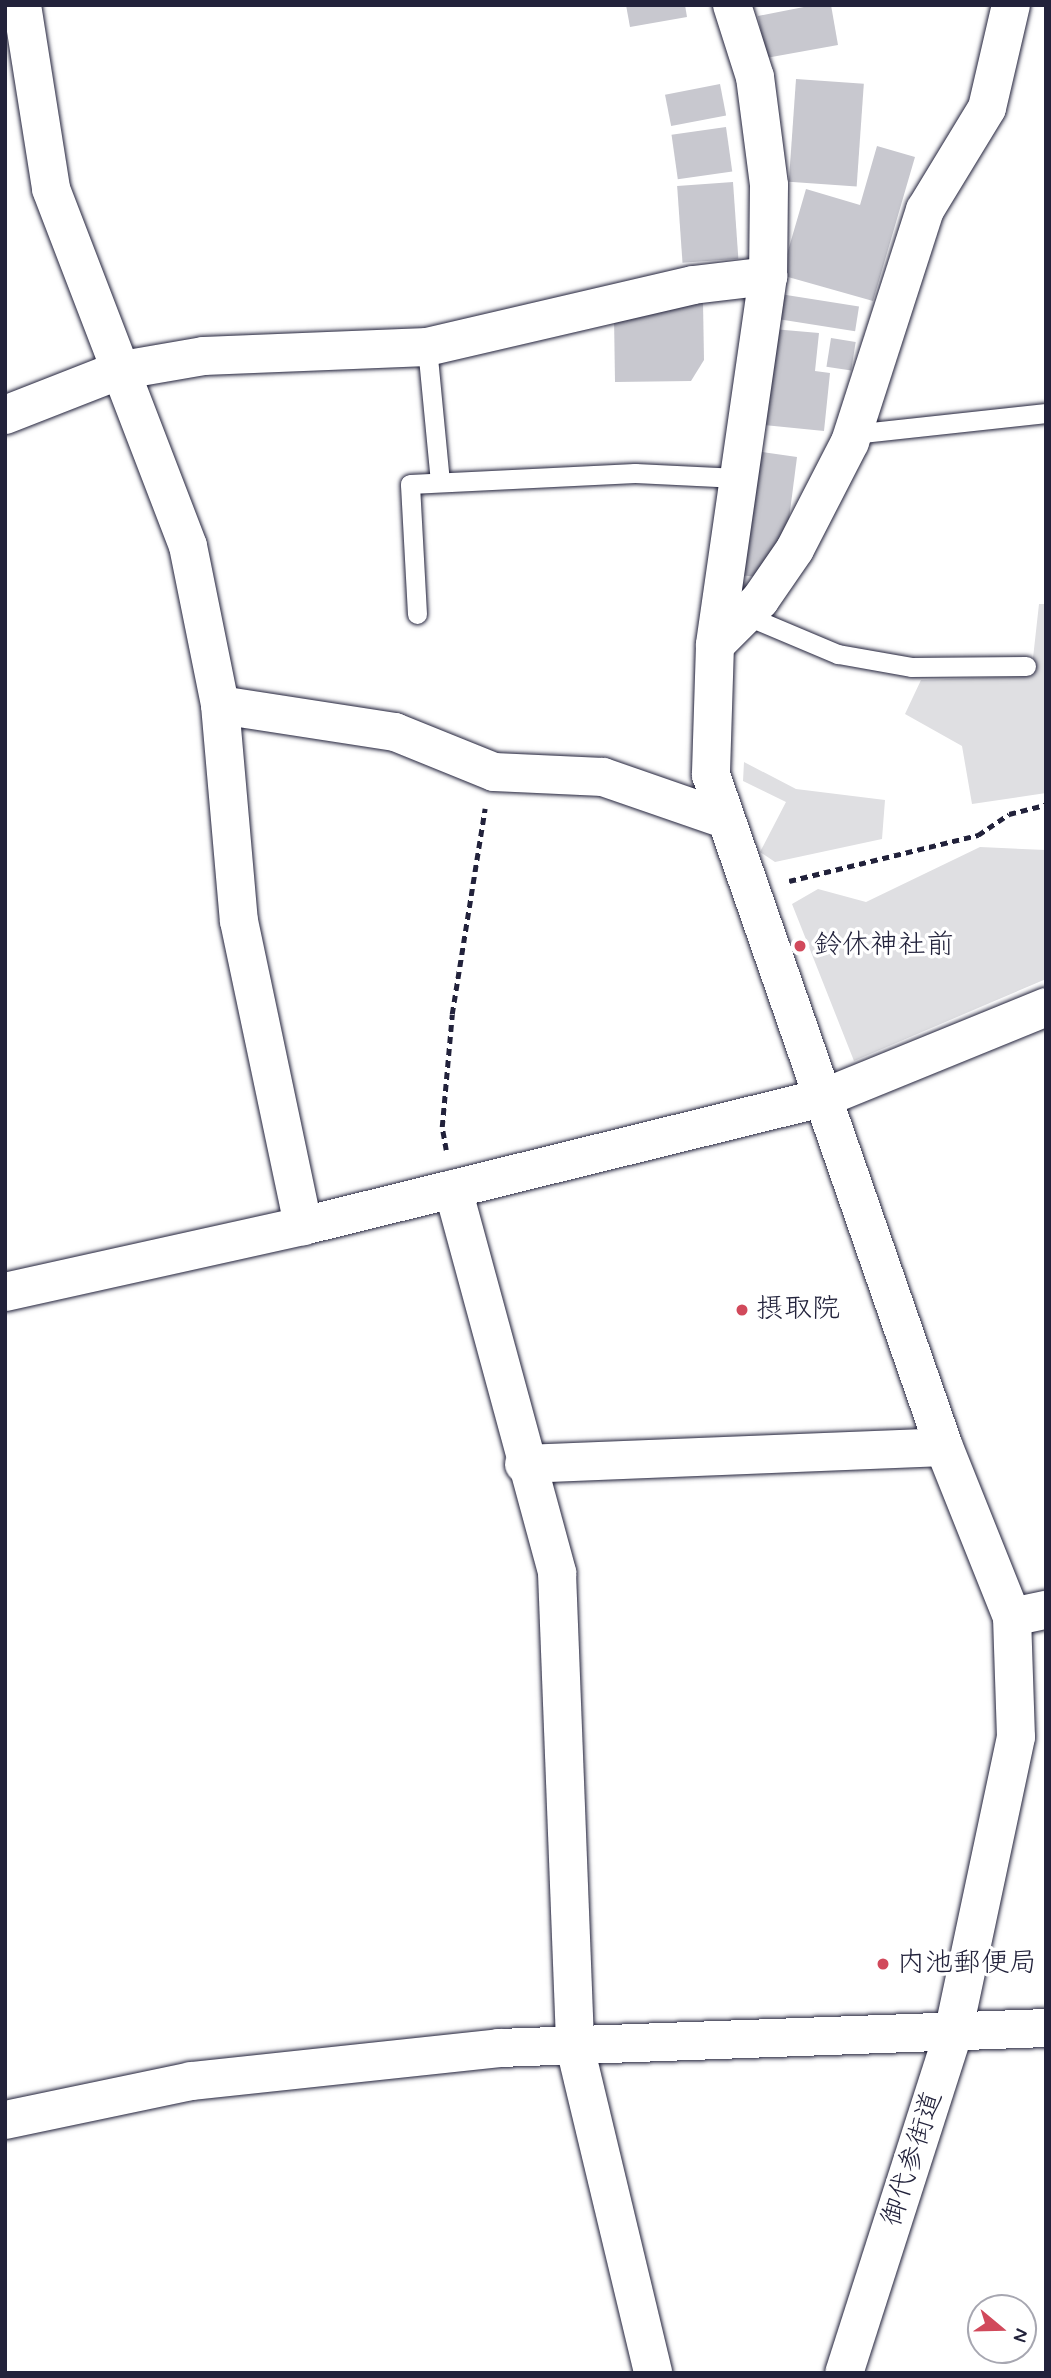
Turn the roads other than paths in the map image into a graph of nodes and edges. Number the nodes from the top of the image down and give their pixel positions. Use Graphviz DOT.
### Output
graph roads {
  1 [pos="22,5"];
  2 [pos="732,5"];
  3 [pos="1011,5"];
  4 [pos="768,276"];
  5 [pos="427,347"];
  6 [pos="117,371"];
  7 [pos="1046,413"];
  8 [pos="5,415"];
  9 [pos="853,434"];
  10 [pos="738,478"];
  11 [pos="440,481"];
  12 [pos="418,614"];
  13 [pos="745,615"];
  14 [pos="715,645"];
  15 [pos="1026,666"];
  16 [pos="220,705"];
  17 [pos="724,819"];
  18 [pos="1046,1007"];
  19 [pos="826,1097"];
  20 [pos="453,1189"];
  21 [pos="303,1226"];
  22 [pos="5,1292"];
  23 [pos="944,1447"];
  24 [pos="524,1464"];
  25 [pos="1029,1614"];
  26 [pos="1046,2028"];
  27 [pos="953,2034"];
  28 [pos="575,2047"];
  29 [pos="5,2120"];
  30 [pos="653,2373"];
  31 [pos="844,2373"];
  1 -- 6 [label="street"];
  2 -- 4 [label="street, 御代参街道"];
  3 -- 9 [label="street"];
  4 -- 5 [label="street"];
  4 -- 10 [label="street, 御代参街道"];
  5 -- 6 [label="street"];
  5 -- 11 [label="lane"];
  6 -- 8 [label="street"];
  6 -- 16 [label="street"];
  7 -- 9 [label="lane"];
  9 -- 13 [label="street"];
  10 -- 11 [label="lane"];
  10 -- 14 [label="street, 御代参街道"];
  11 -- 12 [label="lane"];
  13 -- 14 [label="street"];
  13 -- 15 [label="lane"];
  14 -- 17 [label="street, 御代参街道"];
  16 -- 17 [label="street"];
  16 -- 21 [label="street"];
  17 -- 19 [label="street, 御代参街道"];
  18 -- 19 [label="street"];
  19 -- 20 [label="street"];
  19 -- 23 [label="street, 御代参街道"];
  20 -- 21 [label="street"];
  20 -- 24 [label="street"];
  21 -- 22 [label="street"];
  23 -- 24 [label="street"];
  23 -- 25 [label="street, 御代参街道"];
  24 -- 28 [label="street"];
  25 -- 27 [label="street, 御代参街道"];
  26 -- 27 [label="street"];
  27 -- 28 [label="street"];
  27 -- 31 [label="street, 御代参街道"];
  28 -- 29 [label="street"];
  28 -- 30 [label="street"];
}
